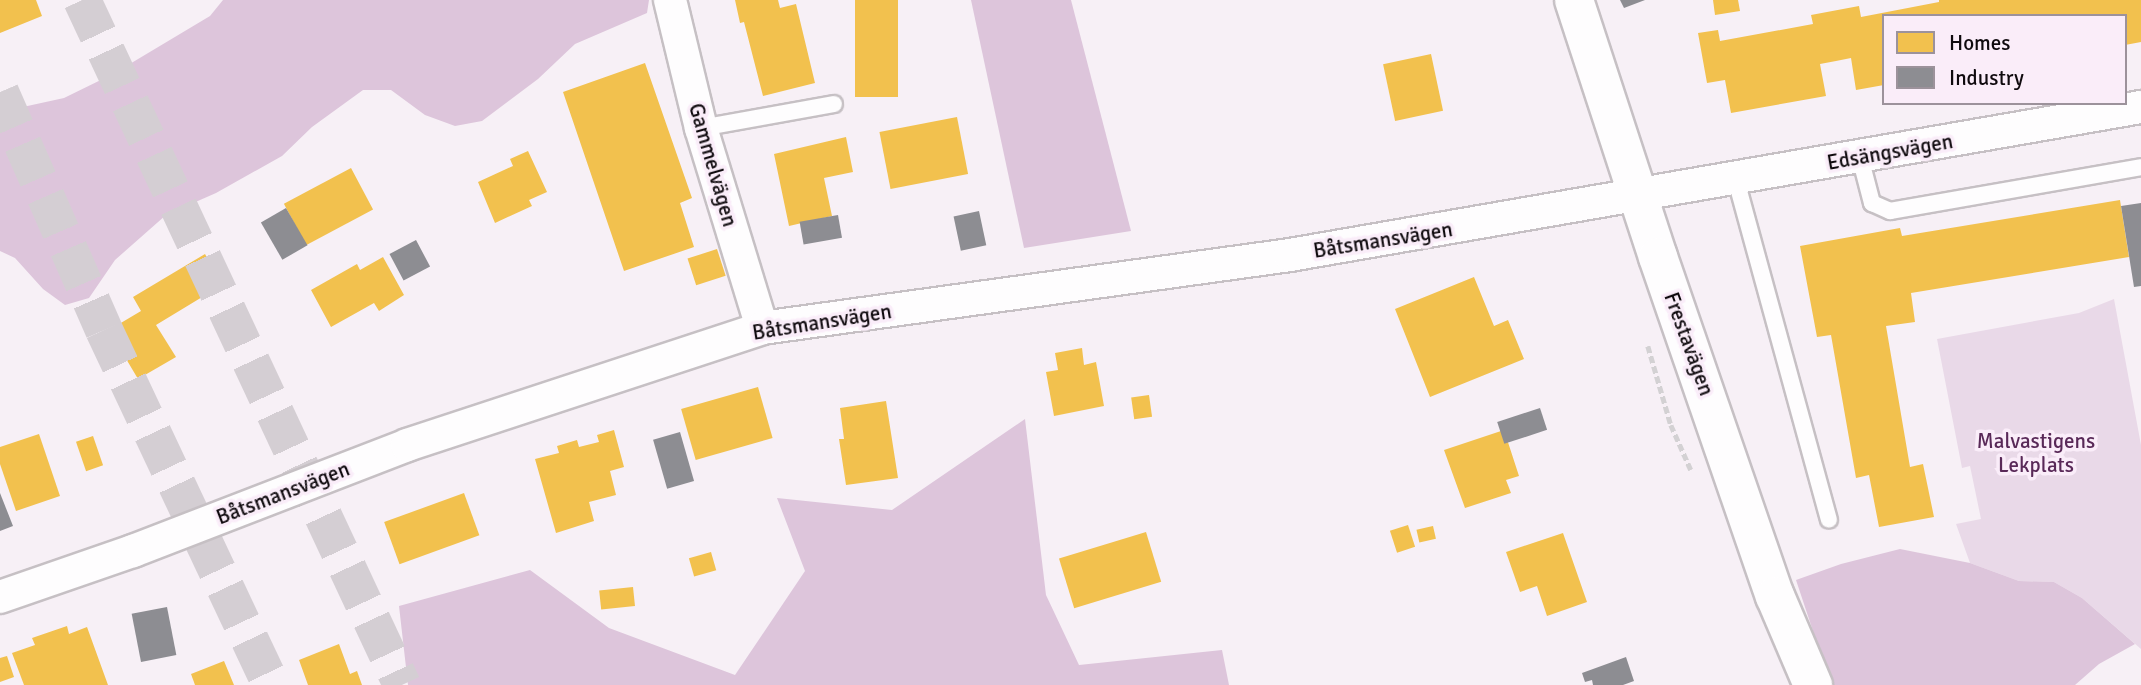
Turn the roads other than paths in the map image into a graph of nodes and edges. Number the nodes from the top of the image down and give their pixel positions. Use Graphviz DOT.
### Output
graph roads {
  1 [pos="670,0"];
  2 [pos="1574,0"];
  3 [pos="834,104"];
  4 [pos="2141,107"];
  5 [pos="701,128"];
  6 [pos="1860,157"];
  7 [pos="2141,167"];
  8 [pos="1736,180"];
  9 [pos="1638,193"];
  10 [pos="762,328"];
  11 [pos="1829,519"];
  12 [pos="0,597"];
  13 [pos="1813,685"];
  1 -- 5 [label="street, Gammelvägen"];
  2 -- 9 [label="street, Frestavägen"];
  3 -- 5 [label="lane"];
  4 -- 6 [label="street, Edsängsvägen"];
  5 -- 10 [label="street, Gammelvägen"];
  6 -- 7 [label="lane"];
  6 -- 8 [label="street, Edsängsvägen"];
  8 -- 9 [label="street, Edsängsvägen"];
  8 -- 11 [label="lane"];
  9 -- 10 [label="street, Båtsmansvägen"];
  9 -- 13 [label="street, Frestavägen"];
  10 -- 12 [label="street, Båtsmansvägen"];
}
